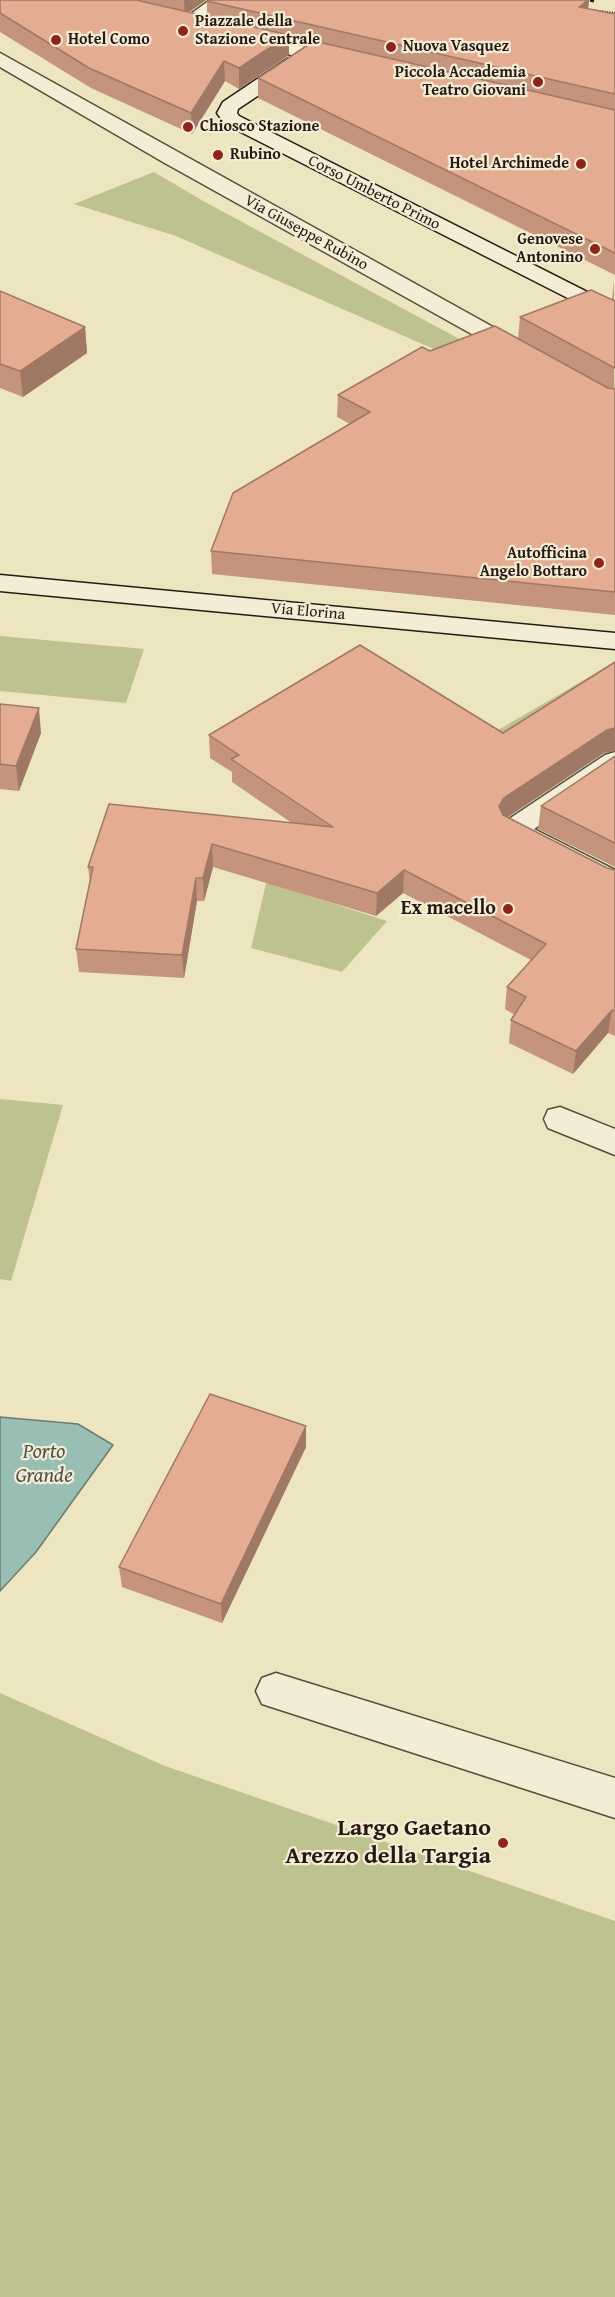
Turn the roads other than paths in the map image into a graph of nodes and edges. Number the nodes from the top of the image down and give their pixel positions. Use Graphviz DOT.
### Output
graph roads {
  1 [pos="222,0"];
  2 [pos="164,19"];
  3 [pos="187,25"];
  4 [pos="210,30"];
  5 [pos="239,37"];
  6 [pos="308,54"];
  7 [pos="0,59"];
  8 [pos="365,66"];
  9 [pos="615,315"];
  10 [pos="542,363"];
  11 [pos="0,583"];
  12 [pos="615,642"];
  13 [pos="615,761"];
  14 [pos="615,882"];
  15 [pos="560,1119"];
  16 [pos="615,1143"];
  17 [pos="276,1690"];
  18 [pos="615,1798"];
  1 -- 3 [label="main road"];
  2 -- 3 [label="main road"];
  3 -- 4 [label="main road"];
  5 -- 6 [label="main road"];
  6 -- 8 [label="main road"];
  6 -- 9 [label="main road, Corso Umberto Primo"];
  7 -- 10 [label="main road, Via Giuseppe Rubino"];
  11 -- 12 [label="main road, Via Elorina"];
  13 -- 14 [label="main road"];
  15 -- 16 [label="main road"];
  17 -- 18 [label="main road"];
}
